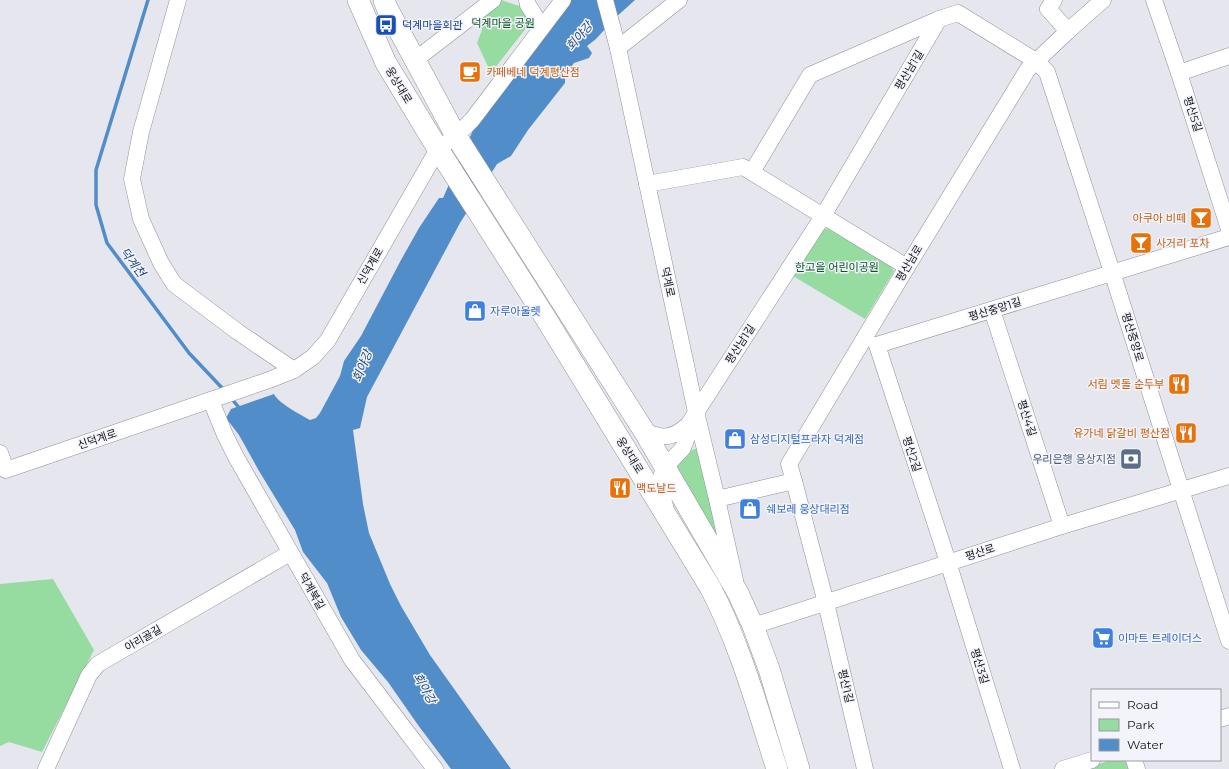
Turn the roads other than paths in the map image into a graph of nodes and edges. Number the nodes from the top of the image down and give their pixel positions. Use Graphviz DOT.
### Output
graph roads {
  1 [pos="178,0"];
  2 [pos="358,0"];
  3 [pos="384,0"];
  4 [pos="493,0"];
  5 [pos="527,0"];
  6 [pos="563,0"];
  7 [pos="606,0"];
  8 [pos="679,0"];
  9 [pos="1054,0"];
  10 [pos="1103,0"];
  11 [pos="1154,0"];
  12 [pos="939,19"];
  13 [pos="542,27"];
  14 [pos="1068,31"];
  15 [pos="616,43"];
  16 [pos="1229,56"];
  17 [pos="415,60"];
  18 [pos="1036,61"];
  19 [pos="1179,73"];
  20 [pos="459,140"];
  21 [pos="443,158"];
  22 [pos="752,172"];
  23 [pos="646,184"];
  24 [pos="823,216"];
  25 [pos="1229,229"];
  26 [pos="1229,236"];
  27 [pos="906,267"];
  28 [pos="1112,272"];
  29 [pos="992,310"];
  30 [pos="871,342"];
  31 [pos="294,370"];
  32 [pos="211,401"];
  33 [pos="696,412"];
  34 [pos="644,431"];
  35 [pos="0,453"];
  36 [pos="666,467"];
  37 [pos="1229,476"];
  38 [pos="794,481"];
  39 [pos="1181,491"];
  40 [pos="717,499"];
  41 [pos="668,517"];
  42 [pos="1062,526"];
  43 [pos="290,553"];
  44 [pos="948,562"];
  45 [pos="738,593"];
  46 [pos="826,603"];
  47 [pos="753,626"];
  48 [pos="732,634"];
  49 [pos="1229,641"];
  50 [pos="1091,760"];
  51 [pos="46,769"];
  52 [pos="435,769"];
  53 [pos="777,769"];
  54 [pos="799,769"];
  55 [pos="865,769"];
  56 [pos="1012,769"];
  57 [pos="1063,769"];
  1 -- 31 [label="street"];
  2 -- 21 [label="main road, 웅상대로"];
  3 -- 17 [label="main road"];
  4 -- 17 [label="street"];
  5 -- 13 [label="street"];
  6 -- 13 [label="street, 신덕계로"];
  7 -- 15 [label="street, 덕계로"];
  8 -- 15 [label="street"];
  9 -- 14 [label="street"];
  10 -- 14 [label="street, 평산남로"];
  11 -- 19 [label="street, 평산5길"];
  12 -- 18 [label="street"];
  12 -- 22 [label="street"];
  12 -- 24 [label="street, 평산남1길"];
  13 -- 20 [label="street, 신덕계로"];
  14 -- 18 [label="street, 평산남로"];
  15 -- 23 [label="street, 덕계로"];
  16 -- 19 [label="street"];
  17 -- 20 [label="main road"];
  18 -- 27 [label="street, 평산남로"];
  18 -- 28 [label="street, 평산중앙로"];
  19 -- 25 [label="street, 평산5길"];
  20 -- 21 [label="street, 신덕계로"];
  20 -- 34 [label="main road"];
  21 -- 31 [label="street, 신덕계로"];
  21 -- 41 [label="main road, 웅상대로"];
  22 -- 23 [label="street"];
  22 -- 24 [label="street"];
  23 -- 33 [label="street, 덕계로"];
  24 -- 27 [label="street"];
  24 -- 33 [label="street, 평산남1길"];
  26 -- 28 [label="street, 평산중앙1길"];
  27 -- 30 [label="street, 평산남로"];
  28 -- 29 [label="street, 평산중앙1길"];
  28 -- 39 [label="street, 평산중앙로"];
  29 -- 30 [label="street, 평산중앙1길"];
  29 -- 42 [label="street, 평산4길"];
  30 -- 38 [label="street, 평산남로"];
  30 -- 44 [label="street, 평산2길"];
  31 -- 32 [label="street, 신덕계로"];
  32 -- 35 [label="street, 신덕계로"];
  32 -- 43 [label="street, 덕계북길"];
  33 -- 34 [label="street"];
  33 -- 36 [label="street"];
  33 -- 40 [label="street, 덕계로"];
  34 -- 36 [label="main road"];
  36 -- 41 [label="street"];
  36 -- 45 [label="main road"];
  37 -- 39 [label="street, 평산로"];
  38 -- 40 [label="street"];
  38 -- 46 [label="street, 평산1길"];
  39 -- 42 [label="street, 평산로"];
  39 -- 49 [label="street, 평산중앙로"];
  40 -- 45 [label="street, 덕계로"];
  41 -- 48 [label="main road, 웅상대로"];
  42 -- 44 [label="street, 평산로"];
  43 -- 51 [label="street, 아리골길"];
  43 -- 52 [label="street, 덕계북길"];
  44 -- 46 [label="street, 평산로"];
  44 -- 56 [label="street, 평산3길"];
  45 -- 47 [label="main road"];
  46 -- 47 [label="street, 평산로"];
  46 -- 55 [label="street, 평산1길"];
  47 -- 48 [label="main road, 평산로"];
  47 -- 54 [label="main road"];
  48 -- 53 [label="main road, 웅상대로"];
  50 -- 57 [label="street"];
}
